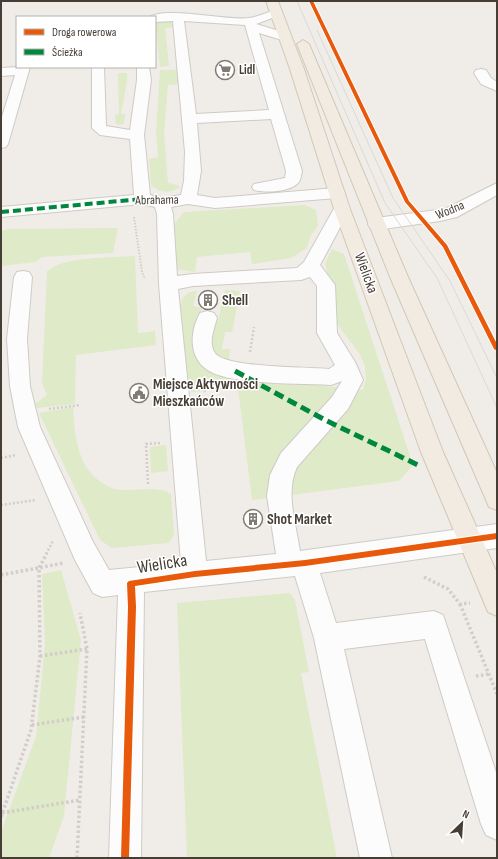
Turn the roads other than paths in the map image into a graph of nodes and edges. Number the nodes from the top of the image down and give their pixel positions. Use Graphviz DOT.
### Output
graph roads {
  1 [pos="272,1"];
  2 [pos="286,1"];
  3 [pos="276,13"];
  4 [pos="178,17"];
  5 [pos="156,18"];
  6 [pos="251,26"];
  7 [pos="221,32"];
  8 [pos="285,36"];
  9 [pos="98,68"];
  10 [pos="143,68"];
  11 [pos="23,69"];
  12 [pos="1,72"];
  13 [pos="481,73"];
  14 [pos="497,86"];
  15 [pos="276,114"];
  16 [pos="190,119"];
  17 [pos="137,135"];
  18 [pos="2,139"];
  19 [pos="497,188"];
  20 [pos="189,196"];
  21 [pos="142,199"];
  22 [pos="339,201"];
  23 [pos="162,203"];
  24 [pos="1,212"];
  25 [pos="376,224"];
  26 [pos="311,266"];
  27 [pos="23,277"];
  28 [pos="168,284"];
  29 [pos="207,318"];
  30 [pos="348,368"];
  31 [pos="497,499"];
  32 [pos="497,536"];
  33 [pos="469,541"];
  34 [pos="298,564"];
  35 [pos="195,574"];
  36 [pos="131,583"];
  37 [pos="497,603"];
  38 [pos="328,638"];
  39 [pos="497,824"];
  40 [pos="125,858"];
  41 [pos="376,858"];
  1 -- 3 [label="main road, Wielicka"];
  2 -- 25 [label="main road, Wielicka"];
  3 -- 6 [label="street"];
  3 -- 8 [label="main road, Wielicka"];
  4 -- 5 [label="street"];
  4 -- 6 [label="street"];
  4 -- 16 [label="street"];
  6 -- 7 [label="street"];
  6 -- 8 [label="street"];
  6 -- 15 [label="street"];
  8 -- 22 [label="main road, Wielicka"];
  9 -- 17 [label="street"];
  10 -- 17 [label="street"];
  11 -- 12 [label="street"];
  11 -- 18 [label="street"];
  13 -- 14 [label="street"];
  15 -- 16 [label="street"];
  15 -- 20 [label="street"];
  16 -- 20 [label="street"];
  17 -- 21 [label="street"];
  19 -- 25 [label="street, Wodna"];
  20 -- 22 [label="street, Abrahama"];
  20 -- 23 [label="street, Abrahama"];
  21 -- 23 [label="street, Abrahama"];
  21 -- 24 [label="street, Abrahama"];
  22 -- 26 [label="street"];
  22 -- 33 [label="main road, Wielicka"];
  23 -- 28 [label="street"];
  25 -- 31 [label="main road, Wielicka"];
  26 -- 28 [label="street"];
  26 -- 30 [label="street"];
  27 -- 36 [label="street"];
  28 -- 35 [label="street"];
  29 -- 30 [label="street"];
  30 -- 34 [label="street"];
  32 -- 33 [label="street"];
  33 -- 34 [label="street, Wielicka"];
  33 -- 37 [label="main road, Wielicka"];
  34 -- 35 [label="street, Wielicka"];
  34 -- 38 [label="street"];
  35 -- 36 [label="street, Wielicka"];
  36 -- 40 [label="street, Wielicka"];
  38 -- 39 [label="street"];
  38 -- 41 [label="street"];
}
